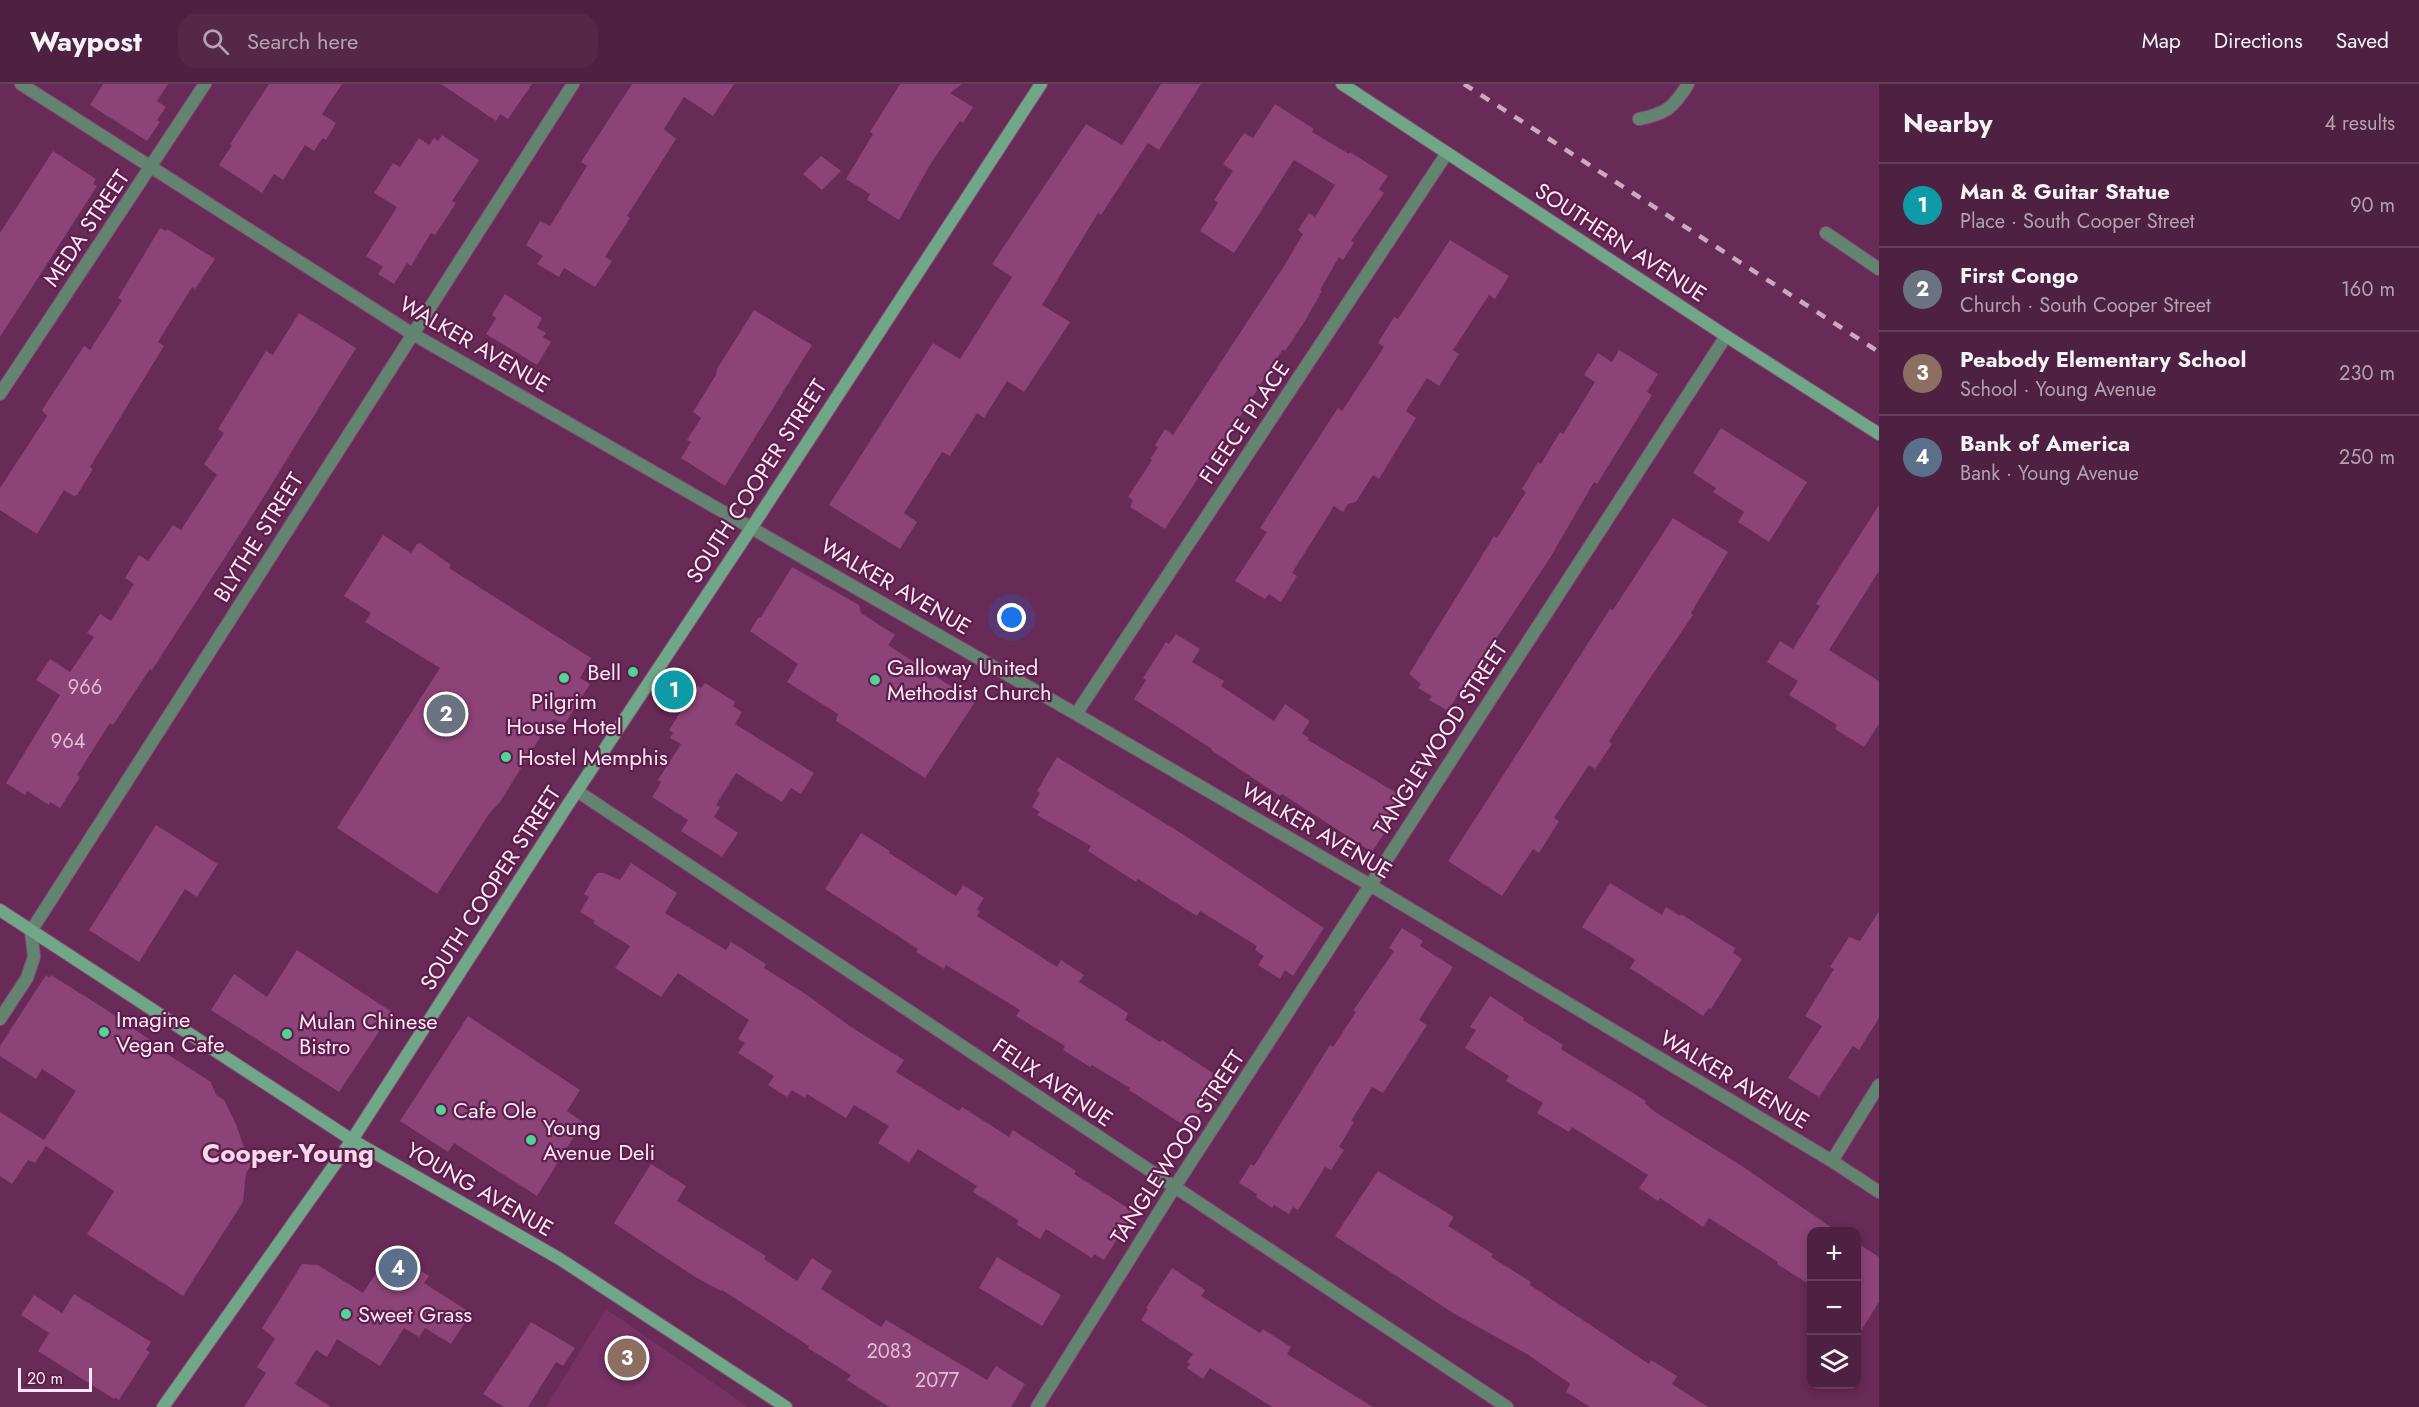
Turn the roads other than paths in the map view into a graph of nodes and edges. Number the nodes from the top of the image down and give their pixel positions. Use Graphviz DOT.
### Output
graph roads {
  1 [pos="21,84"];
  2 [pos="205,84"];
  3 [pos="573,84"];
  4 [pos="1041,84"];
  5 [pos="1341,84"];
  6 [pos="1688,84"];
  7 [pos="1639,118"];
  8 [pos="1447,153"];
  9 [pos="151,167"];
  10 [pos="1826,233"];
  11 [pos="1879,269"];
  12 [pos="411,333"];
  13 [pos="1726,336"];
  14 [pos="0,394"];
  15 [pos="1879,434"];
  16 [pos="752,527"];
  17 [pos="1076,714"];
  18 [pos="577,791"];
  19 [pos="1370,885"];
  20 [pos="0,910"];
  21 [pos="31,931"];
  22 [pos="0,1019"];
  23 [pos="1879,1085"];
  24 [pos="351,1140"];
  25 [pos="1832,1161"];
  26 [pos="1174,1188"];
  27 [pos="1879,1192"];
  28 [pos="162,1407"];
  29 [pos="786,1407"];
  30 [pos="1037,1407"];
  31 [pos="1507,1407"];
  1 -- 9 [label="street, WALKER AVENUE"];
  2 -- 9 [label="street, MEDA STREET"];
  3 -- 12 [label="street, BLYTHE STREET"];
  4 -- 16 [label="main road, SOUTH COOPER STREET"];
  5 -- 8 [label="main road, SOUTHERN AVENUE"];
  6 -- 7 [label="street"];
  8 -- 13 [label="main road, SOUTHERN AVENUE"];
  8 -- 17 [label="street, FLEECE PLACE"];
  9 -- 12 [label="street, WALKER AVENUE"];
  9 -- 14 [label="street, MEDA STREET"];
  10 -- 11 [label="street"];
  12 -- 16 [label="street, WALKER AVENUE"];
  12 -- 21 [label="street, BLYTHE STREET"];
  13 -- 15 [label="main road, SOUTHERN AVENUE"];
  13 -- 19 [label="street, TANGLEWOOD STREET"];
  16 -- 17 [label="street, WALKER AVENUE"];
  16 -- 18 [label="main road, SOUTH COOPER STREET"];
  17 -- 19 [label="street, WALKER AVENUE"];
  18 -- 24 [label="main road, SOUTH COOPER STREET"];
  18 -- 26 [label="street, FELIX AVENUE"];
  19 -- 25 [label="street, WALKER AVENUE"];
  19 -- 26 [label="street, TANGLEWOOD STREET"];
  20 -- 21 [label="main road, YOUNG AVENUE"];
  21 -- 22 [label="street"];
  21 -- 24 [label="main road, YOUNG AVENUE"];
  23 -- 25 [label="street"];
  24 -- 28 [label="main road, SOUTH COOPER STREET"];
  24 -- 29 [label="main road, YOUNG AVENUE"];
  25 -- 27 [label="street, WALKER AVENUE"];
  26 -- 30 [label="street, TANGLEWOOD STREET"];
  26 -- 31 [label="street, FELIX AVENUE"];
}
